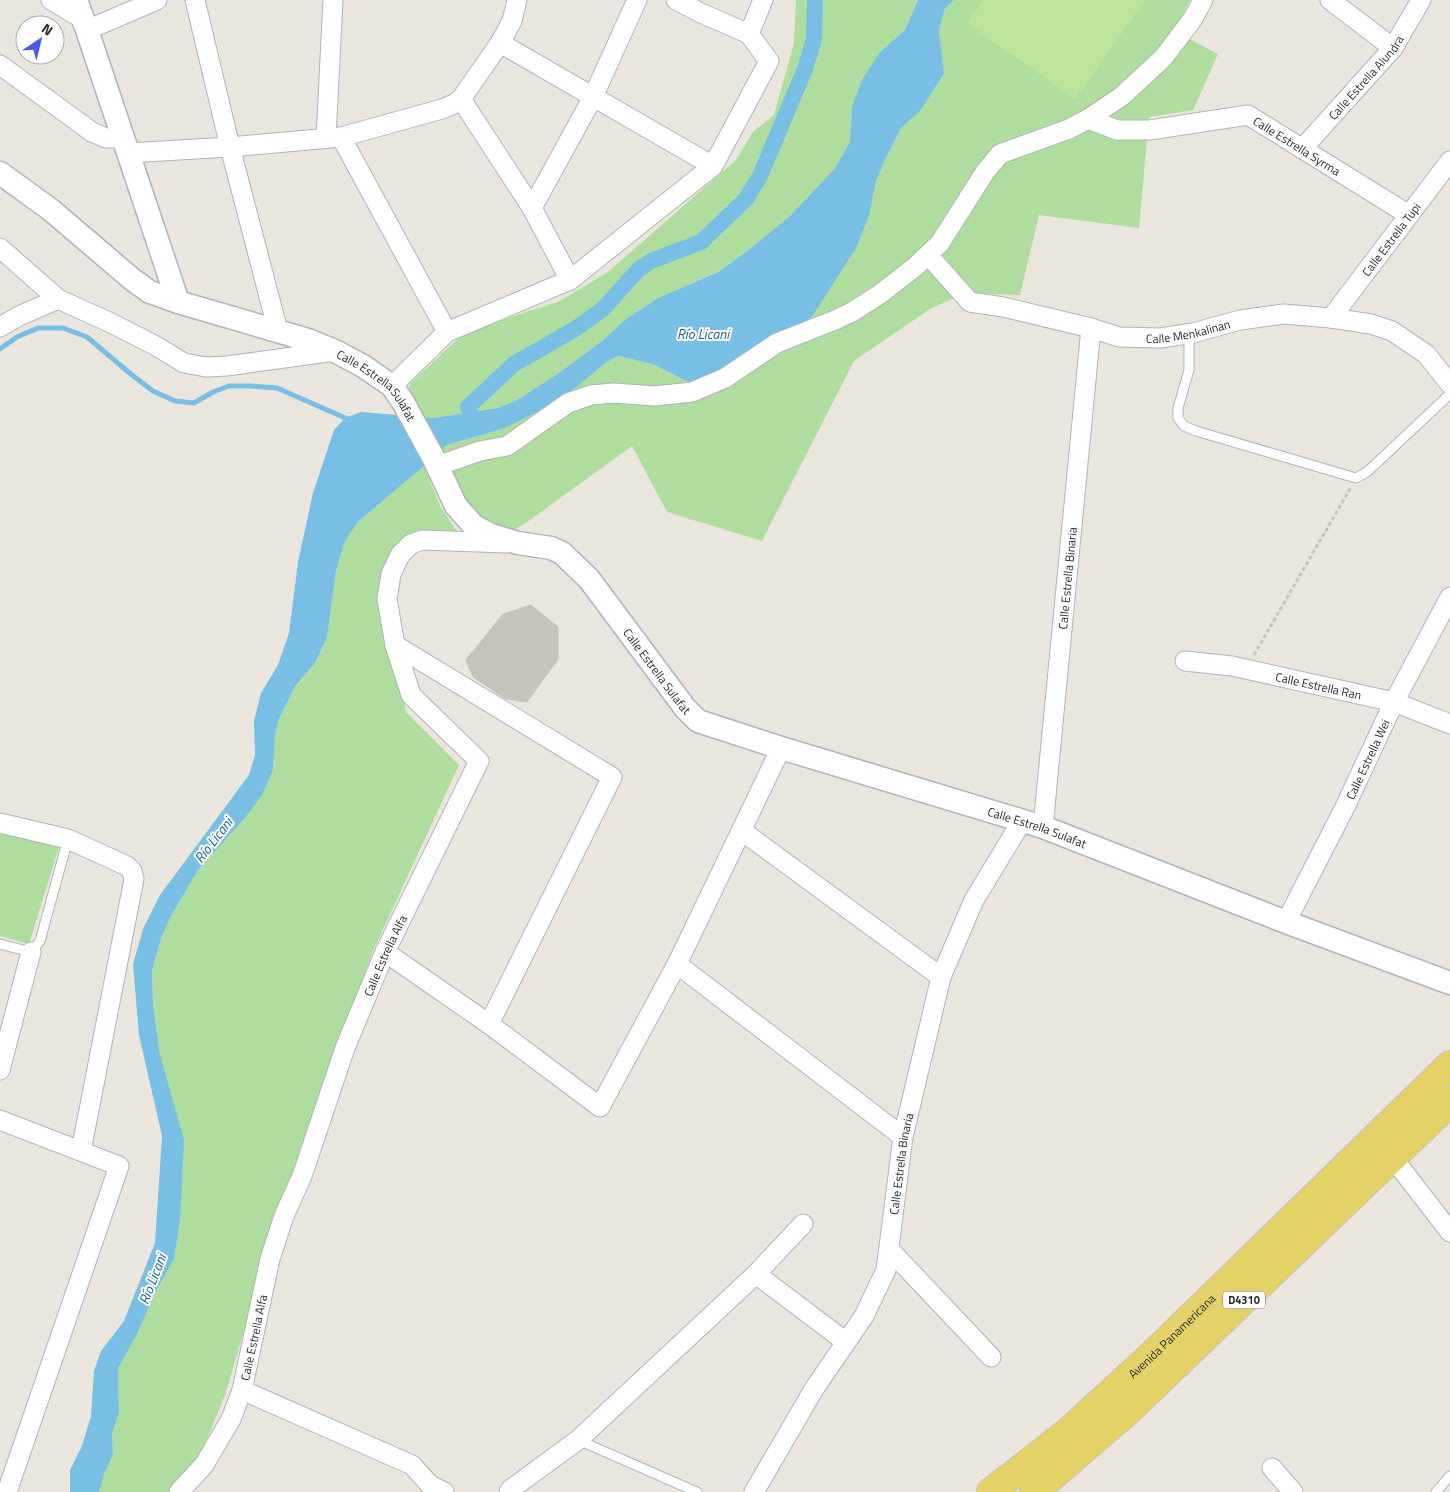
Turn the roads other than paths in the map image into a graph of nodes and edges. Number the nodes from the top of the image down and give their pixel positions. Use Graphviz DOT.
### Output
graph roads {
  1 [pos="51,0"];
  2 [pos="157,0"];
  3 [pos="195,0"];
  4 [pos="332,0"];
  5 [pos="517,0"];
  6 [pos="637,0"];
  7 [pos="676,0"];
  8 [pos="763,0"];
  9 [pos="1203,0"];
  10 [pos="1330,0"];
  11 [pos="1421,0"];
  12 [pos="82,16"];
  13 [pos="748,34"];
  14 [pos="500,43"];
  15 [pos="1393,48"];
  16 [pos="0,65"];
  17 [pos="594,97"];
  18 [pos="461,100"];
  19 [pos="1088,119"];
  20 [pos="334,137"];
  21 [pos="125,145"];
  22 [pos="230,148"];
  23 [pos="1302,149"];
  24 [pos="1450,161"];
  25 [pos="713,166"];
  26 [pos="0,173"];
  27 [pos="532,208"];
  28 [pos="1409,215"];
  29 [pos="0,248"];
  30 [pos="928,255"];
  31 [pos="570,280"];
  32 [pos="58,299"];
  33 [pos="178,302"];
  34 [pos="1331,318"];
  35 [pos="0,327"];
  36 [pos="1091,328"];
  37 [pos="278,332"];
  38 [pos="447,332"];
  39 [pos="1189,334"];
  40 [pos="335,351"];
  41 [pos="1450,384"];
  42 [pos="398,394"];
  43 [pos="1450,394"];
  44 [pos="435,462"];
  45 [pos="518,543"];
  46 [pos="1450,597"];
  47 [pos="395,645"];
  48 [pos="1185,661"];
  49 [pos="1394,702"];
  50 [pos="1450,724"];
  51 [pos="781,748"];
  52 [pos="0,823"];
  53 [pos="1032,824"];
  54 [pos="742,831"];
  55 [pos="68,839"];
  56 [pos="1286,922"];
  57 [pos="0,944"];
  58 [pos="31,952"];
  59 [pos="385,952"];
  60 [pos="677,964"];
  61 [pos="941,977"];
  62 [pos="1450,982"];
  63 [pos="488,1024"];
  64 [pos="1450,1066"];
  65 [pos="0,1070"];
  66 [pos="1450,1102"];
  67 [pos="0,1120"];
  68 [pos="902,1137"];
  69 [pos="81,1151"];
  70 [pos="1392,1158"];
  71 [pos="803,1224"];
  72 [pos="1450,1232"];
  73 [pos="889,1249"];
  74 [pos="756,1274"];
  75 [pos="846,1342"];
  76 [pos="991,1357"];
  77 [pos="242,1390"];
  78 [pos="578,1440"];
  79 [pos="1272,1468"];
  80 [pos="1450,1476"];
  81 [pos="7,1492"];
  82 [pos="179,1492"];
  83 [pos="444,1492"];
  84 [pos="509,1492"];
  85 [pos="697,1492"];
  86 [pos="754,1492"];
  87 [pos="992,1492"];
  88 [pos="1034,1492"];
  89 [pos="1292,1492"];
  90 [pos="1436,1492"];
  1 -- 12 [label="street"];
  2 -- 12 [label="street"];
  3 -- 22 [label="street"];
  4 -- 20 [label="street"];
  5 -- 14 [label="street"];
  6 -- 17 [label="street"];
  7 -- 13 [label="street"];
  8 -- 13 [label="street"];
  9 -- 19 [label="street"];
  10 -- 15 [label="street"];
  11 -- 15 [label="street, Calle Estrella Alundra"];
  12 -- 21 [label="street"];
  13 -- 25 [label="street"];
  14 -- 17 [label="street"];
  14 -- 18 [label="street"];
  15 -- 23 [label="street, Calle Estrella Alundra"];
  16 -- 21 [label="street"];
  17 -- 25 [label="street"];
  17 -- 27 [label="street"];
  18 -- 20 [label="street"];
  18 -- 27 [label="street"];
  19 -- 23 [label="street, Calle Estrella Syrma"];
  19 -- 30 [label="street"];
  20 -- 22 [label="street"];
  20 -- 38 [label="street"];
  21 -- 22 [label="street"];
  21 -- 33 [label="street"];
  22 -- 37 [label="street"];
  23 -- 28 [label="street, Calle Estrella Syrma"];
  24 -- 28 [label="street, Calle Estrella Tupi"];
  25 -- 31 [label="street"];
  26 -- 33 [label="street, Calle Estrella Sulafat"];
  27 -- 31 [label="street"];
  28 -- 34 [label="street, Calle Estrella Tupi"];
  29 -- 32 [label="street"];
  30 -- 36 [label="street, Calle Menkalinan"];
  30 -- 44 [label="street"];
  31 -- 38 [label="street"];
  32 -- 35 [label="street"];
  32 -- 40 [label="street"];
  33 -- 37 [label="street, Calle Estrella Sulafat"];
  34 -- 39 [label="street, Calle Menkalinan"];
  34 -- 41 [label="street, Calle Menkalinan"];
  36 -- 39 [label="street, Calle Menkalinan"];
  36 -- 53 [label="street, Calle Estrella Binaria"];
  37 -- 40 [label="street, Calle Estrella Sulafat"];
  38 -- 42 [label="street"];
  39 -- 43 [label="lane"];
  40 -- 42 [label="street, Calle Estrella Sulafat"];
  42 -- 44 [label="street, Calle Estrella Sulafat"];
  44 -- 45 [label="street, Calle Estrella Sulafat"];
  45 -- 47 [label="street, Calle Estrella Alfa"];
  45 -- 51 [label="street, Calle Estrella Sulafat"];
  46 -- 49 [label="street, Calle Estrella Wei"];
  47 -- 59 [label="street, Calle Estrella Alfa"];
  47 -- 63 [label="street"];
  48 -- 49 [label="street, Calle Estrella Ran"];
  49 -- 50 [label="street, Calle Estrella Ran"];
  49 -- 56 [label="street, Calle Estrella Wei"];
  51 -- 53 [label="street, Calle Estrella Sulafat"];
  51 -- 54 [label="street"];
  52 -- 55 [label="street"];
  53 -- 56 [label="street, Calle Estrella Sulafat"];
  53 -- 61 [label="street, Calle Estrella Binaria"];
  54 -- 60 [label="street"];
  54 -- 61 [label="street"];
  55 -- 58 [label="lane"];
  55 -- 69 [label="street"];
  56 -- 62 [label="street, Calle Estrella Sulafat"];
  57 -- 58 [label="lane"];
  58 -- 65 [label="street"];
  59 -- 63 [label="street"];
  59 -- 77 [label="street, Calle Estrella Alfa"];
  60 -- 63 [label="street"];
  60 -- 68 [label="street"];
  61 -- 68 [label="street, Calle Estrella Binaria"];
  64 -- 87 [label="main road, Avenida Panamericana / D4310"];
  66 -- 70 [label="main road, Avenida Panamericana / D4310"];
  67 -- 69 [label="street"];
  68 -- 73 [label="street, Calle Estrella Binaria"];
  69 -- 81 [label="street"];
  70 -- 72 [label="street"];
  70 -- 88 [label="main road, Avenida Panamericana / D4310"];
  71 -- 74 [label="street"];
  73 -- 75 [label="street, Calle Estrella Binaria"];
  73 -- 76 [label="street"];
  74 -- 75 [label="street"];
  74 -- 78 [label="street"];
  75 -- 86 [label="street, Calle Estrella Binaria"];
  77 -- 82 [label="street, Calle Estrella Alfa"];
  77 -- 83 [label="street"];
  78 -- 84 [label="street"];
  78 -- 85 [label="lane"];
  79 -- 89 [label="street"];
  80 -- 90 [label="lane"];
}
